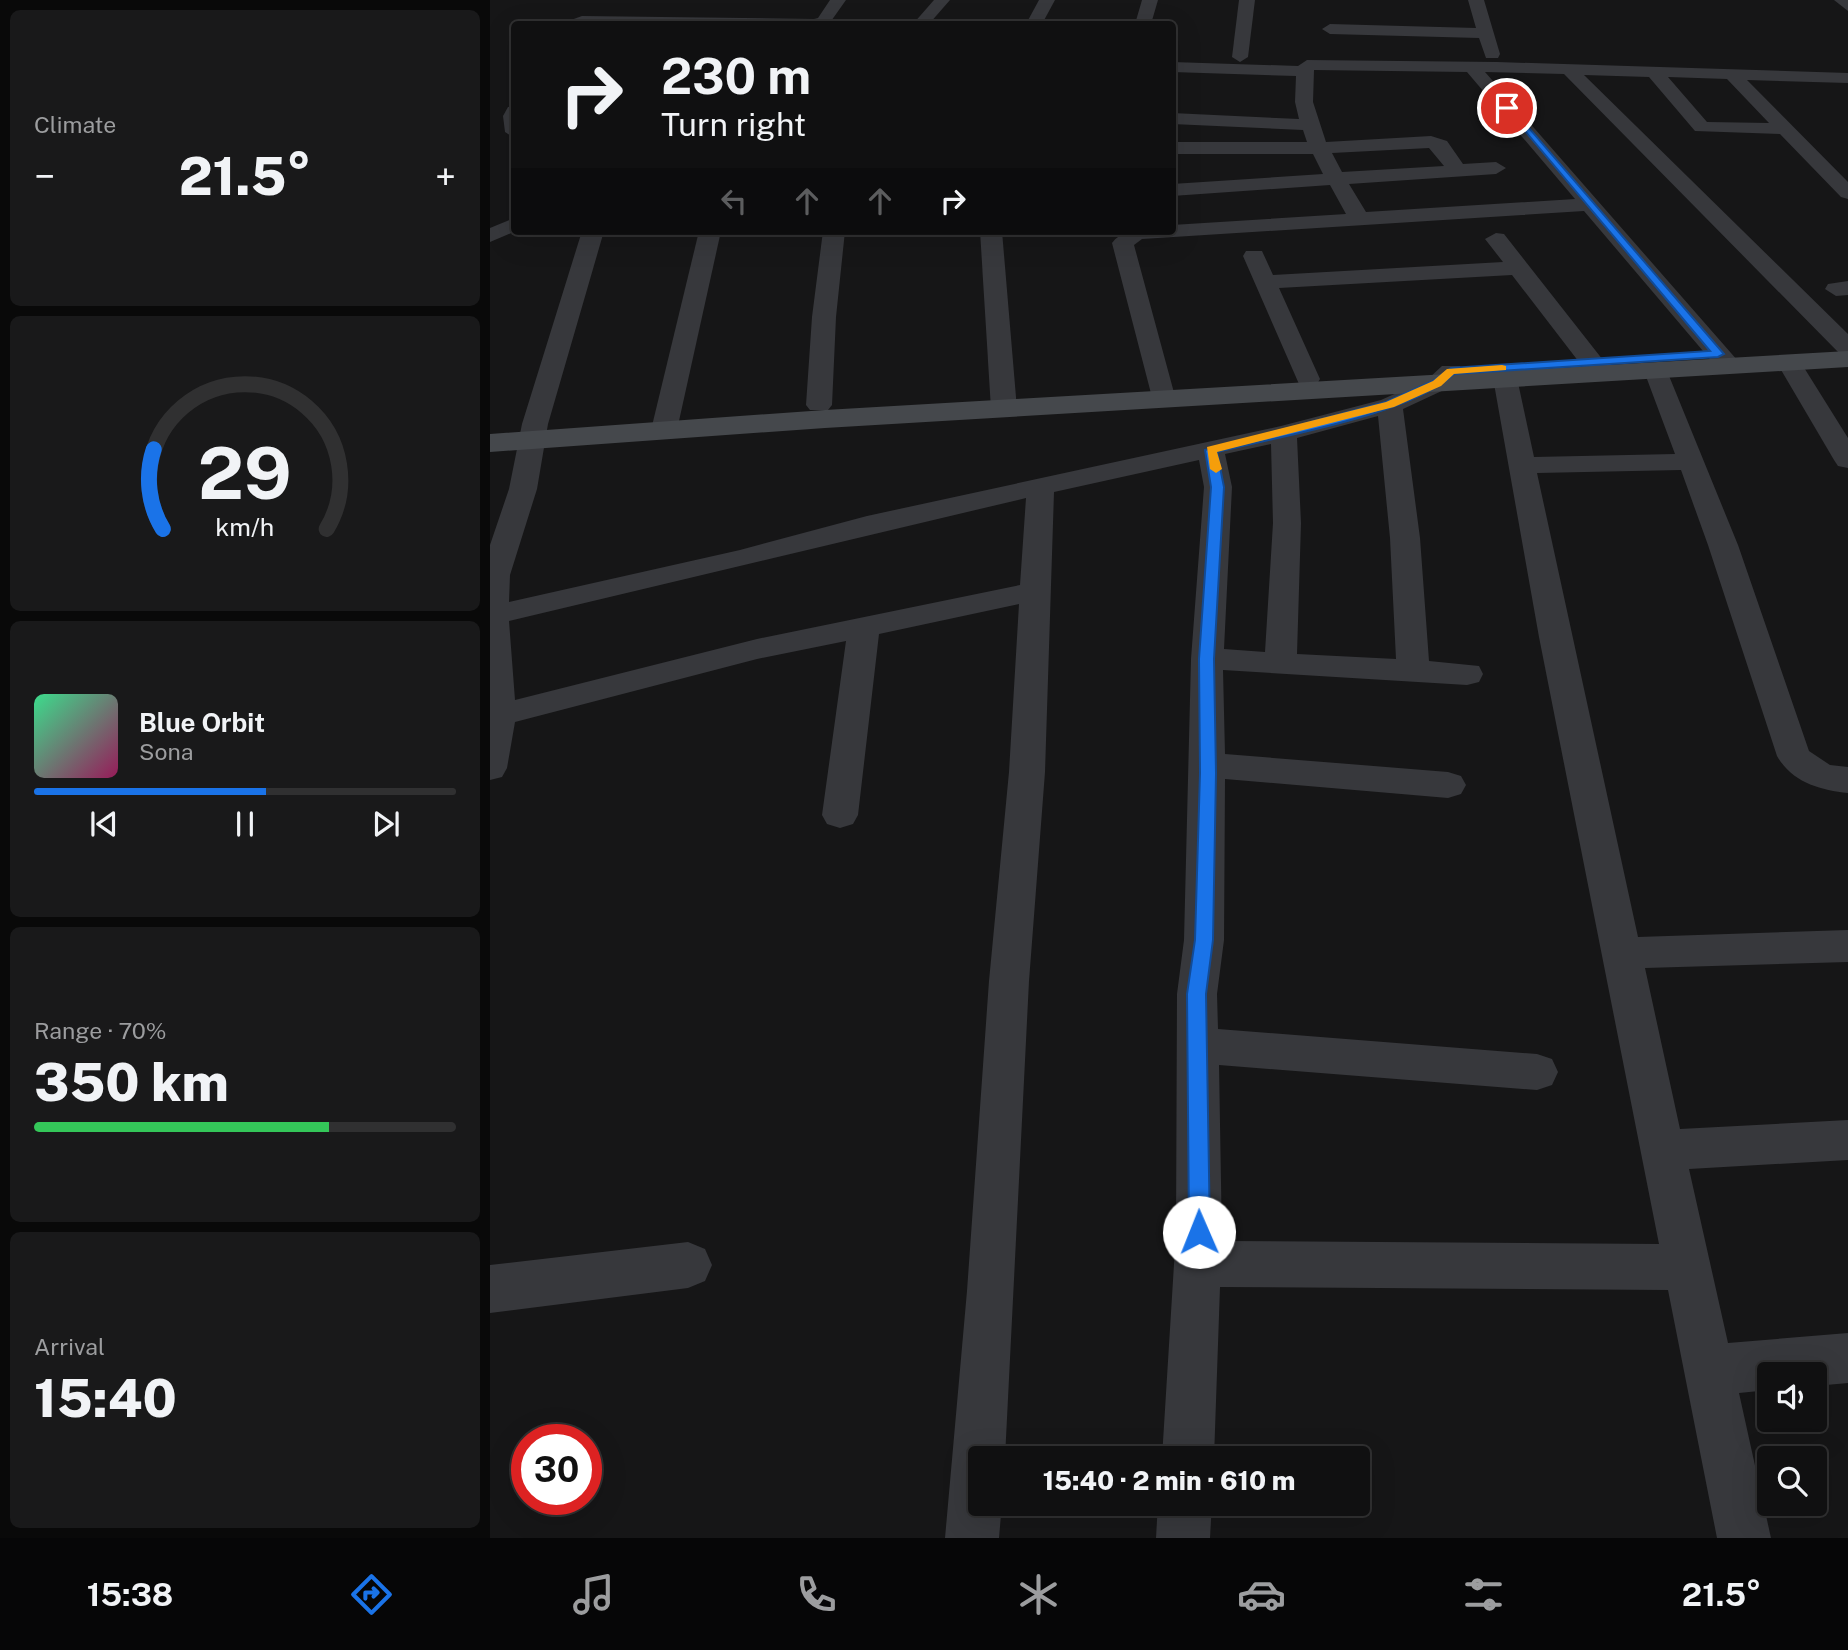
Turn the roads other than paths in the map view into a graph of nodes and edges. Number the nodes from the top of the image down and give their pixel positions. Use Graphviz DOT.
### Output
graph roads {
  1 [pos="838,0"];
  2 [pos="942,0"];
  3 [pos="1047,0"];
  4 [pos="1150,0"];
  5 [pos="1247,0"];
  6 [pos="1476,0"];
  7 [pos="1842,0"];
  8 [pos="1848,6"];
  9 [pos="631,7"];
  10 [pos="752,8"];
  11 [pos="1331,10"];
  12 [pos="1406,10"];
  13 [pos="617,21"];
  14 [pos="741,21"];
  15 [pos="822,21"];
  16 [pos="924,21"];
  17 [pos="1036,21"];
  18 [pos="1144,21"];
  19 [pos="1405,31"];
  20 [pos="1486,33"];
  21 [pos="1329,46"];
  22 [pos="1240,57"];
  23 [pos="1176,66"];
  24 [pos="1472,67"];
  25 [pos="1497,67"];
  26 [pos="1569,69"];
  27 [pos="1304,71"];
  28 [pos="1654,72"];
  29 [pos="1732,75"];
  30 [pos="1848,78"];
  31 [pos="490,116"];
  32 [pos="1176,118"];
  33 [pos="511,120"];
  34 [pos="1311,125"];
  35 [pos="1785,129"];
  36 [pos="1176,148"];
  37 [pos="1319,148"];
  38 [pos="1848,159"];
  39 [pos="1815,160"];
  40 [pos="1496,167"];
  41 [pos="1457,170"];
  42 [pos="1336,178"];
  43 [pos="1176,190"];
  44 [pos="1848,193"];
  45 [pos="1591,204"];
  46 [pos="1359,218"];
  47 [pos="511,226"];
  48 [pos="1176,231"];
  49 [pos="592,235"];
  50 [pos="709,235"];
  51 [pos="834,235"];
  52 [pos="991,235"];
  53 [pos="490,236"];
  54 [pos="1120,237"];
  55 [pos="1496,239"];
  56 [pos="1254,256"];
  57 [pos="1516,268"];
  58 [pos="1266,282"];
  59 [pos="1848,350"];
  60 [pos="1723,360"];
  61 [pos="1789,363"];
  62 [pos="1596,367"];
  63 [pos="1656,371"];
  64 [pos="1444,377"];
  65 [pos="1505,378"];
  66 [pos="1308,379"];
  67 [pos="1162,393"];
  68 [pos="1004,402"];
  69 [pos="819,405"];
  70 [pos="1390,405"];
  71 [pos="667,423"];
  72 [pos="490,427"];
  73 [pos="534,433"];
  74 [pos="1284,433"];
  75 [pos="490,443"];
  76 [pos="1211,450"];
  77 [pos="1848,460"];
  78 [pos="1691,462"];
  79 [pos="1521,465"];
  80 [pos="1040,488"];
  81 [pos="500,519"];
  82 [pos="1034,593"];
  83 [pos="491,616"];
  84 [pos="864,627"];
  85 [pos="1207,659"];
  86 [pos="1281,663"];
  87 [pos="1413,671"];
  88 [pos="1467,674"];
  89 [pos="499,715"];
  90 [pos="1208,765"];
  91 [pos="490,768"];
  92 [pos="1848,780"];
  93 [pos="1448,785"];
  94 [pos="840,815"];
  95 [pos="1848,946"];
  96 [pos="1623,953"];
  97 [pos="1197,1045"];
  98 [pos="1537,1072"];
  99 [pos="1848,1140"];
  100 [pos="1664,1150"];
  101 [pos="1198,1264"];
  102 [pos="688,1265"];
  103 [pos="1688,1267"];
  104 [pos="490,1289"];
  105 [pos="1848,1358"];
  106 [pos="1709,1370"];
  107 [pos="1189,1446"];
  108 [pos="1184,1516"];
  109 [pos="972,1538"];
  110 [pos="1183,1538"];
  111 [pos="1744,1538"];
  1 -- 15 [label="street"];
  2 -- 16 [label="street"];
  3 -- 17 [label="street"];
  4 -- 18 [label="street"];
  5 -- 22 [label="street"];
  6 -- 20 [label="street"];
  7 -- 8 [label="street"];
  9 -- 13 [label="street"];
  10 -- 14 [label="street"];
  11 -- 21 [label="street"];
  12 -- 19 [label="street"];
  19 -- 20 [label="street"];
  19 -- 21 [label="street"];
  20 -- 25 [label="street"];
  21 -- 24 [label="street"];
  21 -- 27 [label="street"];
  23 -- 27 [label="street"];
  24 -- 25 [label="street"];
  24 -- 45 [label="street"];
  25 -- 26 [label="street"];
  26 -- 28 [label="street"];
  26 -- 59 [label="street"];
  27 -- 34 [label="street"];
  28 -- 29 [label="street"];
  28 -- 35 [label="street"];
  29 -- 30 [label="street"];
  29 -- 35 [label="street"];
  31 -- 33 [label="street"];
  32 -- 34 [label="street"];
  34 -- 37 [label="street"];
  35 -- 39 [label="street"];
  36 -- 37 [label="street"];
  37 -- 41 [label="street"];
  37 -- 42 [label="street"];
  38 -- 39 [label="street"];
  39 -- 44 [label="street"];
  40 -- 41 [label="street"];
  41 -- 42 [label="street"];
  42 -- 43 [label="street"];
  42 -- 46 [label="street"];
  45 -- 46 [label="street"];
  45 -- 60 [label="street"];
  46 -- 48 [label="street"];
  47 -- 53 [label="street"];
  49 -- 73 [label="street"];
  50 -- 71 [label="street"];
  51 -- 69 [label="street"];
  52 -- 68 [label="street"];
  54 -- 67 [label="street"];
  55 -- 57 [label="street"];
  56 -- 58 [label="street"];
  57 -- 58 [label="street"];
  57 -- 62 [label="street"];
  58 -- 66 [label="street"];
  59 -- 60 [label="main road"];
  59 -- 61 [label="main road"];
  60 -- 61 [label="main road"];
  60 -- 62 [label="main road"];
  60 -- 63 [label="main road"];
  61 -- 77 [label="street"];
  62 -- 63 [label="main road"];
  62 -- 64 [label="main road"];
  62 -- 65 [label="main road"];
  63 -- 78 [label="street"];
  64 -- 65 [label="main road"];
  64 -- 66 [label="main road"];
  64 -- 67 [label="main road"];
  64 -- 70 [label="street"];
  65 -- 79 [label="street"];
  66 -- 67 [label="main road"];
  67 -- 68 [label="main road"];
  68 -- 69 [label="main road"];
  68 -- 71 [label="main road"];
  69 -- 71 [label="main road"];
  70 -- 74 [label="street"];
  70 -- 87 [label="street"];
  71 -- 73 [label="main road"];
  72 -- 73 [label="main road"];
  73 -- 75 [label="main road"];
  73 -- 81 [label="street"];
  74 -- 76 [label="street"];
  74 -- 86 [label="street"];
  76 -- 80 [label="street"];
  76 -- 85 [label="street"];
  78 -- 79 [label="street"];
  78 -- 92 [label="street"];
  79 -- 96 [label="street"];
  80 -- 82 [label="street"];
  80 -- 83 [label="street"];
  81 -- 83 [label="street"];
  82 -- 84 [label="street"];
  82 -- 109 [label="street"];
  83 -- 89 [label="street"];
  84 -- 89 [label="street"];
  84 -- 94 [label="street"];
  85 -- 86 [label="street"];
  85 -- 90 [label="street"];
  86 -- 87 [label="street"];
  87 -- 88 [label="street"];
  89 -- 91 [label="street"];
  90 -- 93 [label="street"];
  90 -- 97 [label="street"];
  95 -- 96 [label="street"];
  96 -- 100 [label="street"];
  97 -- 98 [label="street"];
  97 -- 101 [label="street"];
  99 -- 100 [label="street"];
  100 -- 103 [label="street"];
  101 -- 103 [label="street"];
  101 -- 107 [label="street"];
  102 -- 104 [label="street"];
  103 -- 106 [label="street"];
  105 -- 106 [label="street"];
  106 -- 111 [label="street"];
  108 -- 110 [label="street"];
}
